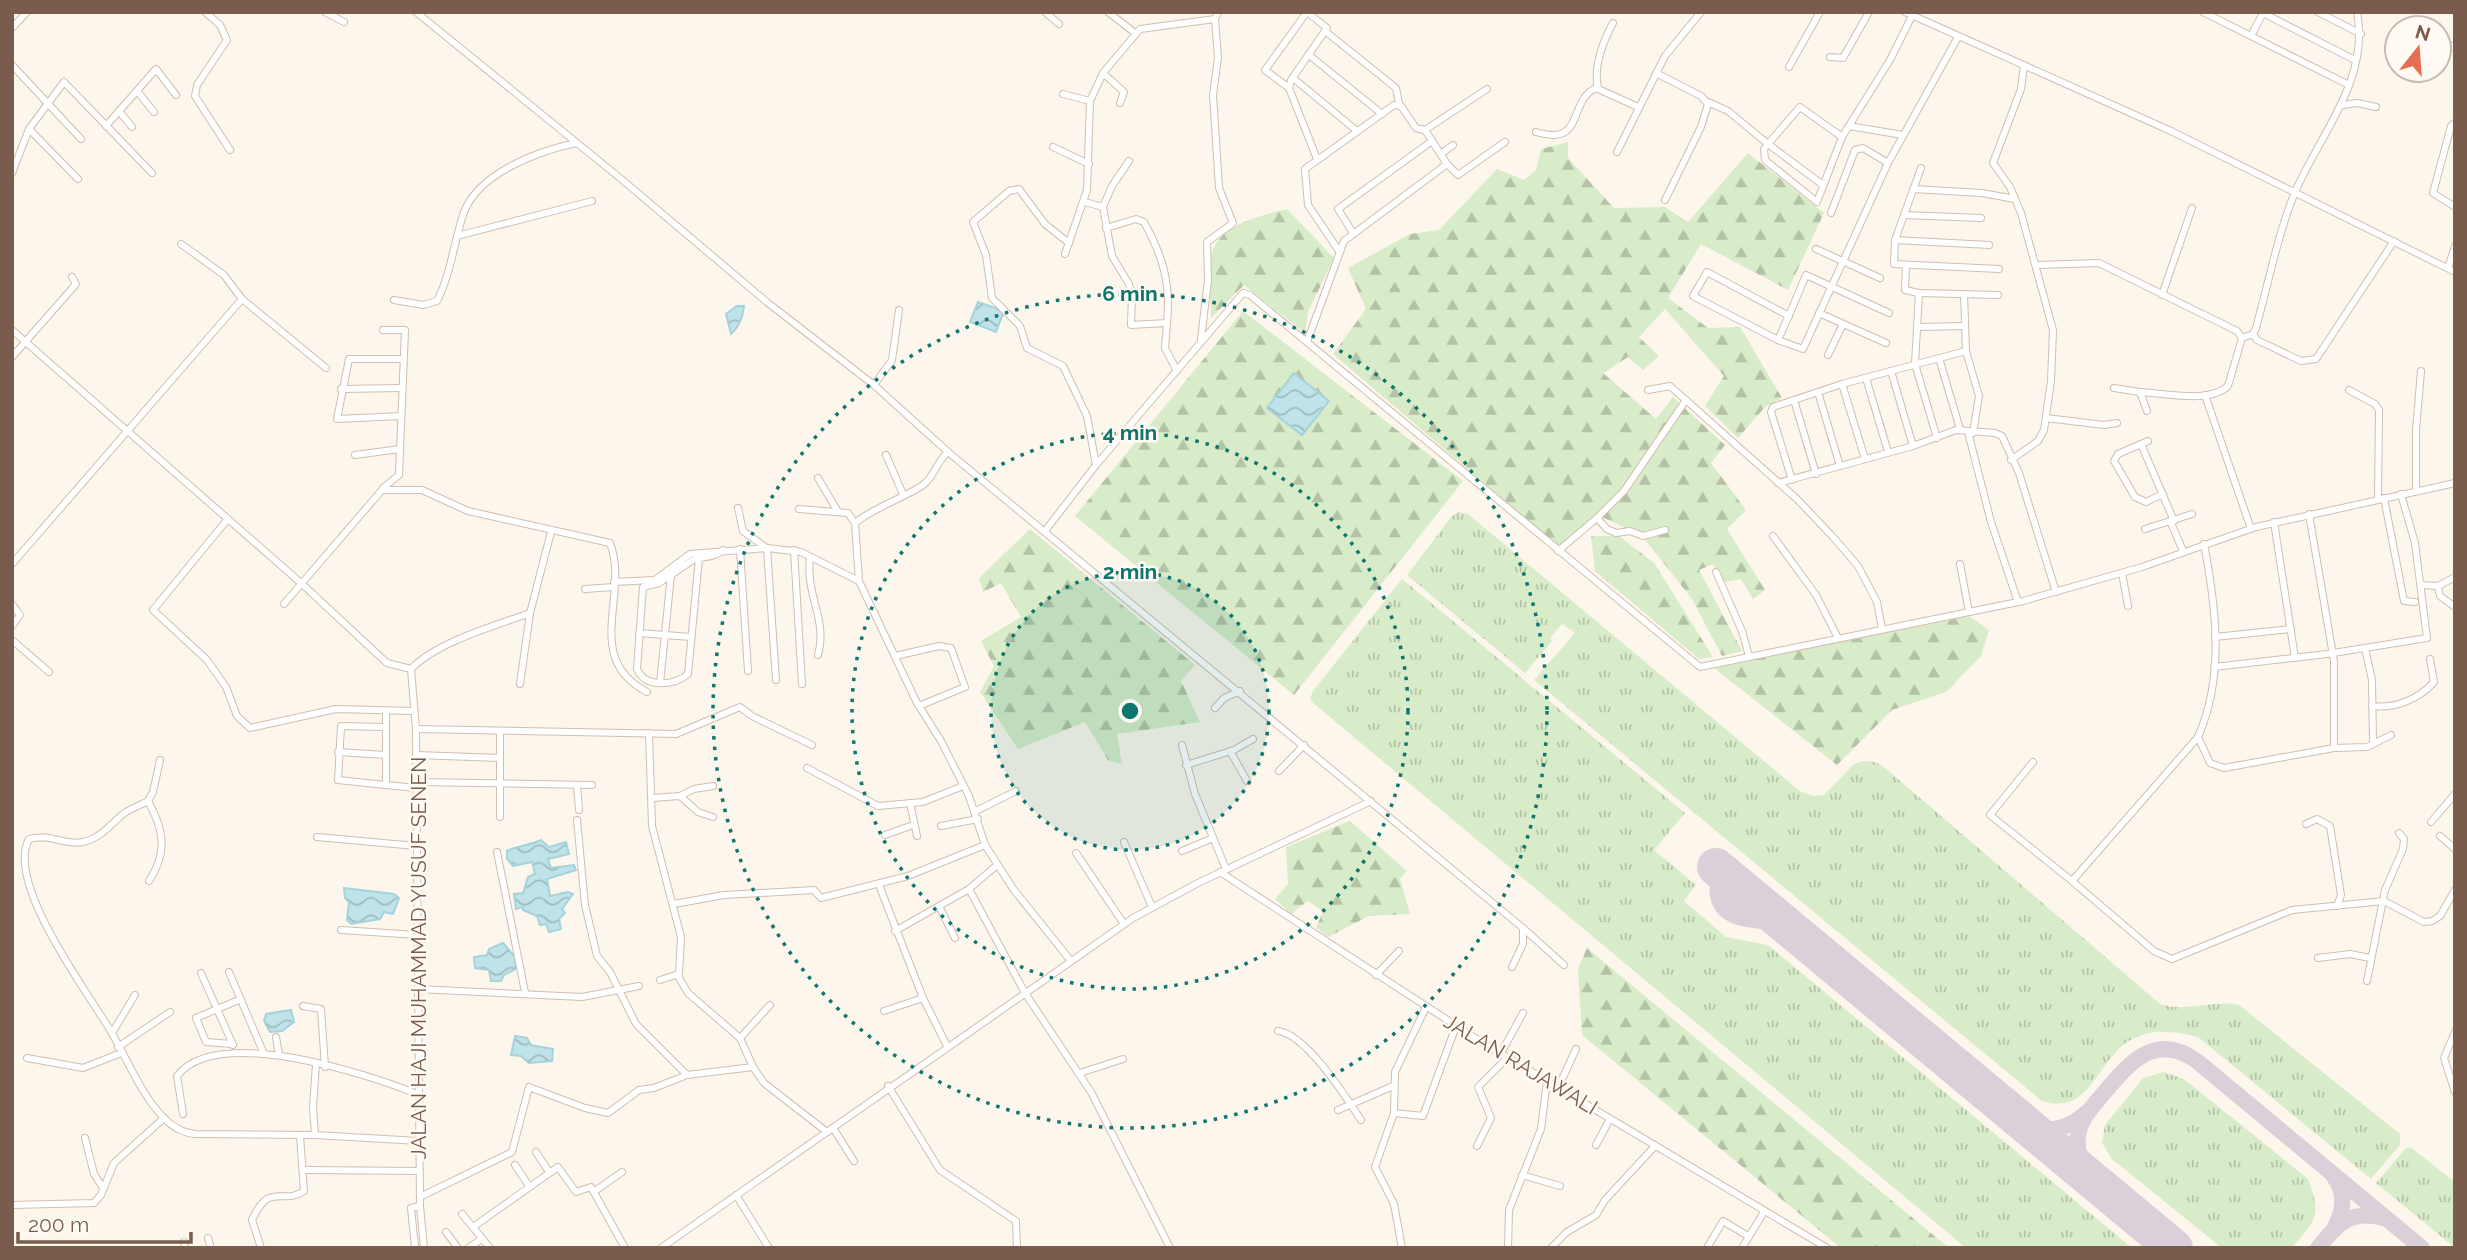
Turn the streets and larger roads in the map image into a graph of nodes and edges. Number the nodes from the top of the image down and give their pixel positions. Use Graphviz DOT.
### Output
graph roads {
  1 [pos="27,12"];
  2 [pos="205,12"];
  3 [pos="325,12"];
  4 [pos="416,12"];
  5 [pos="1045,12"];
  6 [pos="1108,12"];
  7 [pos="1701,12"];
  8 [pos="1820,12"];
  9 [pos="1869,12"];
  10 [pos="1905,12"];
  11 [pos="2203,12"];
  12 [pos="2318,12"];
  13 [pos="2357,12"];
  14 [pos="2262,13"];
  15 [pos="1913,14"];
  16 [pos="1216,16"];
  17 [pos="344,22"];
  18 [pos="1613,23"];
  19 [pos="1059,24"];
  20 [pos="12,28"];
  21 [pos="1325,32"];
  22 [pos="1135,33"];
  23 [pos="2361,34"];
  24 [pos="2251,36"];
  25 [pos="1958,37"];
  26 [pos="1308,55"];
  27 [pos="1830,57"];
  28 [pos="2355,60"];
  29 [pos="12,65"];
  30 [pos="2024,65"];
  31 [pos="1789,67"];
  32 [pos="1103,73"];
  33 [pos="1656,73"];
  34 [pos="1293,78"];
  35 [pos="2349,85"];
  36 [pos="1289,88"];
  37 [pos="1598,88"];
  38 [pos="1487,89"];
  39 [pos="137,91"];
  40 [pos="1063,94"];
  41 [pos="176,95"];
  42 [pos="1090,101"];
  43 [pos="1708,102"];
  44 [pos="1120,103"];
  45 [pos="48,104"];
  46 [pos="1399,104"];
  47 [pos="2343,105"];
  48 [pos="1638,107"];
  49 [pos="2376,107"];
  50 [pos="119,111"];
  51 [pos="154,112"];
  52 [pos="1382,114"];
  53 [pos="2455,123"];
  54 [pos="106,126"];
  55 [pos="1849,126"];
  56 [pos="132,127"];
  57 [pos="29,129"];
  58 [pos="1425,130"];
  59 [pos="1357,131"];
  60 [pos="1536,132"];
  61 [pos="1903,135"];
  62 [pos="1842,137"];
  63 [pos="81,139"];
  64 [pos="1432,141"];
  65 [pos="1505,142"];
  66 [pos="576,143"];
  67 [pos="1768,144"];
  68 [pos="1453,145"];
  69 [pos="1053,147"];
  70 [pos="229,150"];
  71 [pos="1616,152"];
  72 [pos="1441,154"];
  73 [pos="1317,159"];
  74 [pos="1129,161"];
  75 [pos="1888,163"];
  76 [pos="1089,164"];
  77 [pos="1447,164"];
  78 [pos="1921,168"];
  79 [pos="12,173"];
  80 [pos="152,173"];
  81 [pos="78,180"];
  82 [pos="1823,185"];
  83 [pos="1913,189"];
  84 [pos="2295,191"];
  85 [pos="2015,199"];
  86 [pos="1665,200"];
  87 [pos="592,201"];
  88 [pos="1085,202"];
  89 [pos="1103,207"];
  90 [pos="2455,207"];
  91 [pos="2192,208"];
  92 [pos="1831,213"];
  93 [pos="1904,215"];
  94 [pos="1981,219"];
  95 [pos="1106,228"];
  96 [pos="1353,233"];
  97 [pos="457,236"];
  98 [pos="1895,240"];
  99 [pos="2394,241"];
  100 [pos="1069,243"];
  101 [pos="181,244"];
  102 [pos="1989,245"];
  103 [pos="2455,246"];
  104 [pos="1816,249"];
  105 [pos="1339,251"];
  106 [pos="1065,254"];
  107 [pos="1842,262"];
  108 [pos="2036,265"];
  109 [pos="1906,266"];
  110 [pos="1999,269"];
  111 [pos="2451,270"];
  112 [pos="72,277"];
  113 [pos="1880,278"];
  114 [pos="1831,287"];
  115 [pos="1919,293"];
  116 [pos="1964,294"];
  117 [pos="1998,295"];
  118 [pos="2162,295"];
  119 [pos="242,299"];
  120 [pos="394,300"];
  121 [pos="899,310"];
  122 [pos="1819,313"];
  123 [pos="1889,313"];
  124 [pos="1789,316"];
  125 [pos="1167,323"];
  126 [pos="1843,324"];
  127 [pos="1965,326"];
  128 [pos="1918,327"];
  129 [pos="12,330"];
  130 [pos="383,330"];
  131 [pos="2253,334"];
  132 [pos="2242,338"];
  133 [pos="1778,340"];
  134 [pos="1200,341"];
  135 [pos="26,342"];
  136 [pos="1307,342"];
  137 [pos="1886,343"];
  138 [pos="1966,351"];
  139 [pos="1828,355"];
  140 [pos="12,357"];
  141 [pos="1939,358"];
  142 [pos="403,359"];
  143 [pos="1915,364"];
  144 [pos="326,369"];
  145 [pos="1177,371"];
  146 [pos="2421,371"];
  147 [pos="1891,372"];
  148 [pos="1866,378"];
  149 [pos="1842,384"];
  150 [pos="874,385"];
  151 [pos="402,387"];
  152 [pos="2114,388"];
  153 [pos="341,389"];
  154 [pos="1648,390"];
  155 [pos="2348,390"];
  156 [pos="1818,391"];
  157 [pos="2140,392"];
  158 [pos="2205,395"];
  159 [pos="1686,400"];
  160 [pos="1794,400"];
  161 [pos="2147,411"];
  162 [pos="401,416"];
  163 [pos="2046,418"];
  164 [pos="2117,423"];
  165 [pos="1967,431"];
  166 [pos="129,432"];
  167 [pos="1937,438"];
  168 [pos="1913,446"];
  169 [pos="400,449"];
  170 [pos="948,452"];
  171 [pos="1888,453"];
  172 [pos="355,455"];
  173 [pos="886,455"];
  174 [pos="1865,459"];
  175 [pos="2011,460"];
  176 [pos="1096,465"];
  177 [pos="1840,466"];
  178 [pos="1816,474"];
  179 [pos="818,478"];
  180 [pos="1792,480"];
  181 [pos="1778,483"];
  182 [pos="2455,483"];
  183 [pos="382,490"];
  184 [pos="2416,491"];
  185 [pos="904,494"];
  186 [pos="2163,494"];
  187 [pos="2401,494"];
  188 [pos="2381,498"];
  189 [pos="738,509"];
  190 [pos="799,509"];
  191 [pos="837,510"];
  192 [pos="2192,513"];
  193 [pos="2309,514"];
  194 [pos="1597,518"];
  195 [pos="227,520"];
  196 [pos="2172,522"];
  197 [pos="2274,522"];
  198 [pos="855,523"];
  199 [pos="2145,529"];
  200 [pos="2251,529"];
  201 [pos="1665,530"];
  202 [pos="1045,531"];
  203 [pos="551,532"];
  204 [pos="1773,536"];
  205 [pos="2204,544"];
  206 [pos="766,548"];
  207 [pos="740,549"];
  208 [pos="723,550"];
  209 [pos="794,550"];
  210 [pos="1558,551"];
  211 [pos="2183,551"];
  212 [pos="810,557"];
  213 [pos="699,558"];
  214 [pos="12,564"];
  215 [pos="1960,564"];
  216 [pos="1716,572"];
  217 [pos="2122,573"];
  218 [pos="671,575"];
  219 [pos="2455,577"];
  220 [pos="859,581"];
  221 [pos="301,583"];
  222 [pos="614,585"];
  223 [pos="2422,585"];
  224 [pos="2438,586"];
  225 [pos="585,589"];
  226 [pos="2056,592"];
  227 [pos="2440,596"];
  228 [pos="2424,599"];
  229 [pos="2018,602"];
  230 [pos="2415,602"];
  231 [pos="12,604"];
  232 [pos="284,604"];
  233 [pos="2128,606"];
  234 [pos="2455,607"];
  235 [pos="1969,612"];
  236 [pos="530,613"];
  237 [pos="12,626"];
  238 [pos="1882,629"];
  239 [pos="2291,629"];
  240 [pos="639,634"];
  241 [pos="665,635"];
  242 [pos="691,637"];
  243 [pos="2216,637"];
  244 [pos="1838,638"];
  245 [pos="12,640"];
  246 [pos="2365,648"];
  247 [pos="2333,653"];
  248 [pos="818,655"];
  249 [pos="895,656"];
  250 [pos="1749,656"];
  251 [pos="2295,658"];
  252 [pos="2430,659"];
  253 [pos="2214,667"];
  254 [pos="411,669"];
  255 [pos="748,671"];
  256 [pos="49,672"];
  257 [pos="776,680"];
  258 [pos="660,683"];
  259 [pos="520,684"];
  260 [pos="802,684"];
  261 [pos="1240,691"];
  262 [pos="647,692"];
  263 [pos="919,706"];
  264 [pos="2372,706"];
  265 [pos="1215,708"];
  266 [pos="413,711"];
  267 [pos="386,712"];
  268 [pos="386,727"];
  269 [pos="416,729"];
  270 [pos="500,731"];
  271 [pos="649,733"];
  272 [pos="2391,735"];
  273 [pos="2198,737"];
  274 [pos="1254,739"];
  275 [pos="2373,744"];
  276 [pos="813,745"];
  277 [pos="1182,745"];
  278 [pos="1304,745"];
  279 [pos="2334,748"];
  280 [pos="1230,751"];
  281 [pos="338,752"];
  282 [pos="386,755"];
  283 [pos="416,755"];
  284 [pos="500,758"];
  285 [pos="160,760"];
  286 [pos="2033,762"];
  287 [pos="1186,765"];
  288 [pos="807,768"];
  289 [pos="1279,771"];
  290 [pos="1247,781"];
  291 [pos="500,783"];
  292 [pos="386,785"];
  293 [pos="416,785"];
  294 [pos="577,785"];
  295 [pos="592,785"];
  296 [pos="713,786"];
  297 [pos="963,786"];
  298 [pos="1016,791"];
  299 [pos="2455,794"];
  300 [pos="680,796"];
  301 [pos="652,798"];
  302 [pos="148,802"];
  303 [pos="1371,802"];
  304 [pos="910,803"];
  305 [pos="579,810"];
  306 [pos="977,815"];
  307 [pos="500,817"];
  308 [pos="713,817"];
  309 [pos="578,820"];
  310 [pos="2431,822"];
  311 [pos="2306,824"];
  312 [pos="913,825"];
  313 [pos="941,826"];
  314 [pos="2399,834"];
  315 [pos="885,835"];
  316 [pos="917,836"];
  317 [pos="2440,836"];
  318 [pos="317,837"];
  319 [pos="1213,838"];
  320 [pos="1124,842"];
  321 [pos="985,845"];
  322 [pos="416,846"];
  323 [pos="2455,849"];
  324 [pos="1182,851"];
  325 [pos="497,852"];
  326 [pos="1076,853"];
  327 [pos="996,866"];
  328 [pos="1223,871"];
  329 [pos="149,881"];
  330 [pos="2072,881"];
  331 [pos="879,885"];
  332 [pos="969,889"];
  333 [pos="2455,890"];
  334 [pos="2453,899"];
  335 [pos="2384,901"];
  336 [pos="674,904"];
  337 [pos="2337,905"];
  338 [pos="939,906"];
  339 [pos="1152,907"];
  340 [pos="1124,925"];
  341 [pos="1523,928"];
  342 [pos="341,930"];
  343 [pos="895,930"];
  344 [pos="417,934"];
  345 [pos="955,938"];
  346 [pos="1399,951"];
  347 [pos="2318,958"];
  348 [pos="2370,958"];
  349 [pos="1071,961"];
  350 [pos="1564,965"];
  351 [pos="1512,967"];
  352 [pos="229,972"];
  353 [pos="201,973"];
  354 [pos="1376,975"];
  355 [pos="678,976"];
  356 [pos="660,980"];
  357 [pos="2367,981"];
  358 [pos="639,986"];
  359 [pos="418,989"];
  360 [pos="618,990"];
  361 [pos="525,992"];
  362 [pos="1024,993"];
  363 [pos="135,995"];
  364 [pos="923,998"];
  365 [pos="241,999"];
  366 [pos="770,1005"];
  367 [pos="303,1006"];
  368 [pos="1426,1007"];
  369 [pos="217,1009"];
  370 [pos="884,1011"];
  371 [pos="170,1012"];
  372 [pos="1523,1013"];
  373 [pos="1456,1026"];
  374 [pos="1278,1031"];
  375 [pos="2455,1032"];
  376 [pos="112,1033"];
  377 [pos="276,1037"];
  378 [pos="740,1038"];
  379 [pos="232,1044"];
  380 [pos="947,1046"];
  381 [pos="1576,1049"];
  382 [pos="119,1050"];
  383 [pos="237,1053"];
  384 [pos="1501,1053"];
  385 [pos="264,1054"];
  386 [pos="279,1055"];
  387 [pos="1508,1057"];
  388 [pos="27,1058"];
  389 [pos="1123,1059"];
  390 [pos="316,1065"];
  391 [pos="325,1067"];
  392 [pos="753,1067"];
  393 [pos="1080,1073"];
  394 [pos="687,1075"];
  395 [pos="1547,1081"];
  396 [pos="888,1086"];
  397 [pos="1393,1086"];
  398 [pos="1559,1088"];
  399 [pos="2455,1092"];
  400 [pos="417,1094"];
  401 [pos="1350,1103"];
  402 [pos="1338,1110"];
  403 [pos="1394,1113"];
  404 [pos="183,1114"];
  405 [pos="164,1118"];
  406 [pos="1610,1119"];
  407 [pos="1361,1120"];
  408 [pos="830,1130"];
  409 [pos="300,1135"];
  410 [pos="315,1135"];
  411 [pos="85,1138"];
  412 [pos="419,1141"];
  413 [pos="1596,1145"];
  414 [pos="1477,1146"];
  415 [pos="1656,1146"];
  416 [pos="536,1152"];
  417 [pos="854,1161"];
  418 [pos="515,1165"];
  419 [pos="304,1170"];
  420 [pos="419,1171"];
  421 [pos="549,1172"];
  422 [pos="622,1172"];
  423 [pos="1522,1175"];
  424 [pos="529,1186"];
  425 [pos="1560,1186"];
  426 [pos="103,1188"];
  427 [pos="594,1191"];
  428 [pos="736,1195"];
  429 [pos="419,1197"];
  430 [pos="12,1205"];
  431 [pos="420,1206"];
  432 [pos="1764,1212"];
  433 [pos="463,1214"];
  434 [pos="473,1227"];
  435 [pos="446,1232"];
  436 [pos="1748,1236"];
  437 [pos="208,1238"];
  438 [pos="482,1240"];
  439 [pos="260,1247"];
  440 [pos="415,1247"];
  441 [pos="1166,1247"];
  442 [pos="211,1248"];
  443 [pos="252,1248"];
  444 [pos="424,1248"];
  445 [pos="458,1248"];
  446 [pos="468,1248"];
  447 [pos="490,1248"];
  448 [pos="625,1248"];
  449 [pos="661,1248"];
  450 [pos="769,1248"];
  451 [pos="1017,1248"];
  452 [pos="1402,1248"];
  453 [pos="1508,1248"];
  454 [pos="1551,1248"];
  455 [pos="1707,1248"];
  456 [pos="1742,1248"];
  457 [pos="1827,1248"];
  1 -- 20 [label="street"];
  2 -- 70 [label="street"];
  3 -- 17 [label="street"];
  4 -- 66 [label="street"];
  5 -- 19 [label="street"];
  6 -- 22 [label="street"];
  7 -- 33 [label="street"];
  8 -- 31 [label="street"];
  9 -- 27 [label="street"];
  10 -- 15 [label="street"];
  11 -- 24 [label="street"];
  12 -- 23 [label="street"];
  13 -- 23 [label="street"];
  14 -- 24 [label="street"];
  14 -- 28 [label="street"];
  15 -- 25 [label="street"];
  15 -- 55 [label="street"];
  16 -- 22 [label="street"];
  16 -- 134 [label="street"];
  18 -- 37 [label="street"];
  21 -- 26 [label="street"];
  21 -- 36 [label="street"];
  21 -- 46 [label="street"];
  22 -- 32 [label="street"];
  23 -- 28 [label="street"];
  24 -- 35 [label="street"];
  25 -- 30 [label="street"];
  25 -- 61 [label="street"];
  26 -- 34 [label="street"];
  26 -- 52 [label="street"];
  28 -- 35 [label="street"];
  29 -- 45 [label="street"];
  30 -- 84 [label="street"];
  30 -- 85 [label="street"];
  32 -- 42 [label="street"];
  32 -- 44 [label="street"];
  33 -- 43 [label="street"];
  33 -- 48 [label="street"];
  34 -- 36 [label="street"];
  34 -- 59 [label="street"];
  35 -- 47 [label="street"];
  36 -- 73 [label="street"];
  37 -- 48 [label="street"];
  37 -- 60 [label="street"];
  38 -- 58 [label="street"];
  39 -- 41 [label="street"];
  39 -- 50 [label="street"];
  39 -- 51 [label="street"];
  40 -- 42 [label="street"];
  42 -- 76 [label="street"];
  43 -- 67 [label="street"];
  43 -- 86 [label="street"];
  45 -- 54 [label="street"];
  45 -- 57 [label="street"];
  45 -- 63 [label="street"];
  46 -- 52 [label="street"];
  46 -- 58 [label="street"];
  47 -- 49 [label="street"];
  47 -- 84 [label="street"];
  48 -- 71 [label="street"];
  50 -- 54 [label="street"];
  50 -- 56 [label="street"];
  52 -- 59 [label="street"];
  53 -- 90 [label="street"];
  54 -- 80 [label="street"];
  55 -- 61 [label="street"];
  55 -- 62 [label="street"];
  57 -- 79 [label="street"];
  57 -- 81 [label="street"];
  58 -- 64 [label="street"];
  59 -- 73 [label="street"];
  61 -- 75 [label="street"];
  62 -- 67 [label="street"];
  62 -- 82 [label="street"];
  64 -- 72 [label="street"];
  64 -- 96 [label="street"];
  65 -- 77 [label="street"];
  66 -- 97 [label="street"];
  66 -- 150 [label="street"];
  67 -- 82 [label="street"];
  67 -- 82 [label="street"];
  68 -- 72 [label="street"];
  69 -- 76 [label="street"];
  72 -- 77 [label="street"];
  73 -- 105 [label="street"];
  74 -- 89 [label="street"];
  75 -- 92 [label="street"];
  75 -- 107 [label="street"];
  76 -- 88 [label="street"];
  77 -- 96 [label="street"];
  78 -- 83 [label="street"];
  83 -- 85 [label="street"];
  83 -- 93 [label="street"];
  84 -- 99 [label="street"];
  84 -- 131 [label="street"];
  85 -- 108 [label="street"];
  87 -- 97 [label="street"];
  88 -- 89 [label="street"];
  88 -- 100 [label="street"];
  89 -- 95 [label="street"];
  91 -- 118 [label="street"];
  93 -- 94 [label="street"];
  93 -- 98 [label="street"];
  95 -- 125 [label="street"];
  95 -- 125 [label="street"];
  96 -- 105 [label="street"];
  97 -- 120 [label="street"];
  98 -- 102 [label="street"];
  98 -- 109 [label="street"];
  99 -- 111 [label="street"];
  99 -- 131 [label="street"];
  100 -- 106 [label="street"];
  100 -- 176 [label="street"];
  101 -- 119 [label="street"];
  103 -- 111 [label="street"];
  104 -- 107 [label="street"];
  105 -- 136 [label="street"];
  107 -- 113 [label="street"];
  107 -- 114 [label="street"];
  108 -- 118 [label="street"];
  108 -- 163 [label="street"];
  109 -- 110 [label="street"];
  109 -- 115 [label="street"];
  112 -- 135 [label="street"];
  114 -- 122 [label="street"];
  114 -- 123 [label="street"];
  114 -- 124 [label="street"];
  115 -- 116 [label="street"];
  115 -- 128 [label="street"];
  116 -- 117 [label="street"];
  116 -- 127 [label="street"];
  118 -- 132 [label="street"];
  119 -- 144 [label="street"];
  119 -- 166 [label="street"];
  121 -- 150 [label="street"];
  122 -- 126 [label="street"];
  122 -- 133 [label="street"];
  124 -- 133 [label="street"];
  124 -- 133 [label="street"];
  125 -- 145 [label="street"];
  126 -- 137 [label="street"];
  126 -- 139 [label="street"];
  127 -- 128 [label="street"];
  127 -- 138 [label="street"];
  128 -- 143 [label="street"];
  129 -- 135 [label="street"];
  130 -- 142 [label="street"];
  131 -- 132 [label="street"];
  132 -- 158 [label="street"];
  134 -- 136 [label="street"];
  134 -- 145 [label="street"];
  135 -- 140 [label="street"];
  135 -- 166 [label="street"];
  136 -- 210 [label="street"];
  138 -- 141 [label="street"];
  138 -- 165 [label="street"];
  141 -- 143 [label="street"];
  141 -- 165 [label="street"];
  142 -- 151 [label="street"];
  142 -- 153 [label="street"];
  143 -- 147 [label="street"];
  143 -- 167 [label="street"];
  145 -- 176 [label="street"];
  146 -- 184 [label="street"];
  147 -- 148 [label="street"];
  147 -- 168 [label="street"];
  148 -- 149 [label="street"];
  148 -- 171 [label="street"];
  149 -- 156 [label="street"];
  149 -- 174 [label="street"];
  150 -- 170 [label="street"];
  151 -- 153 [label="street"];
  151 -- 162 [label="street"];
  152 -- 157 [label="street"];
  153 -- 162 [label="street"];
  154 -- 159 [label="street"];
  155 -- 188 [label="street"];
  156 -- 160 [label="street"];
  156 -- 177 [label="street"];
  157 -- 158 [label="street"];
  157 -- 161 [label="street"];
  158 -- 200 [label="street"];
  159 -- 181 [label="street"];
  159 -- 194 [label="street"];
  160 -- 178 [label="street"];
  160 -- 180 [label="street"];
  162 -- 169 [label="street"];
  163 -- 164 [label="street"];
  163 -- 175 [label="street"];
  165 -- 167 [label="street"];
  165 -- 175 [label="street"];
  165 -- 229 [label="street"];
  166 -- 195 [label="street"];
  166 -- 214 [label="street"];
  167 -- 168 [label="street"];
  168 -- 171 [label="street"];
  169 -- 172 [label="street"];
  169 -- 183 [label="street"];
  170 -- 185 [label="street"];
  170 -- 202 [label="street"];
  171 -- 174 [label="street"];
  173 -- 185 [label="street"];
  174 -- 177 [label="street"];
  175 -- 226 [label="street"];
  176 -- 202 [label="street"];
  177 -- 178 [label="street"];
  178 -- 180 [label="street"];
  179 -- 191 [label="street"];
  180 -- 181 [label="street"];
  181 -- 238 [label="street"];
  182 -- 184 [label="street"];
  183 -- 203 [label="street"];
  183 -- 221 [label="street"];
  184 -- 187 [label="street"];
  185 -- 198 [label="street"];
  186 -- 186 [label="street"];
  186 -- 196 [label="street"];
  187 -- 188 [label="street"];
  187 -- 223 [label="street"];
  188 -- 193 [label="street"];
  188 -- 230 [label="street"];
  189 -- 206 [label="street"];
  190 -- 191 [label="street"];
  191 -- 198 [label="street"];
  192 -- 196 [label="street"];
  193 -- 197 [label="street"];
  193 -- 247 [label="street"];
  194 -- 201 [label="street"];
  194 -- 210 [label="street"];
  195 -- 221 [label="street"];
  195 -- 267 [label="street"];
  196 -- 199 [label="street"];
  196 -- 211 [label="street"];
  197 -- 200 [label="street"];
  197 -- 239 [label="street"];
  198 -- 220 [label="street"];
  200 -- 205 [label="street"];
  202 -- 261 [label="street"];
  203 -- 222 [label="street"];
  203 -- 236 [label="street"];
  204 -- 244 [label="street"];
  205 -- 211 [label="street"];
  205 -- 243 [label="street"];
  206 -- 207 [label="street"];
  206 -- 209 [label="street"];
  206 -- 257 [label="street"];
  207 -- 208 [label="street"];
  207 -- 255 [label="street"];
  208 -- 213 [label="street"];
  208 -- 222 [label="street"];
  209 -- 212 [label="street"];
  209 -- 260 [label="street"];
  210 -- 250 [label="street"];
  211 -- 217 [label="street"];
  212 -- 220 [label="street"];
  212 -- 248 [label="street"];
  213 -- 218 [label="street"];
  213 -- 242 [label="street"];
  215 -- 235 [label="street"];
  216 -- 250 [label="street"];
  217 -- 226 [label="street"];
  217 -- 233 [label="street"];
  218 -- 240 [label="street"];
  218 -- 241 [label="street"];
  219 -- 224 [label="street"];
  220 -- 249 [label="street"];
  221 -- 232 [label="street"];
  221 -- 254 [label="street"];
  222 -- 225 [label="street"];
  222 -- 262 [label="street"];
  223 -- 224 [label="street"];
  223 -- 228 [label="street"];
  224 -- 227 [label="street"];
  226 -- 229 [label="street"];
  227 -- 228 [label="street"];
  227 -- 234 [label="street"];
  228 -- 246 [label="street"];
  229 -- 235 [label="street"];
  231 -- 237 [label="street"];
  235 -- 238 [label="street"];
  236 -- 254 [label="street"];
  236 -- 259 [label="street"];
  238 -- 244 [label="street"];
  239 -- 243 [label="street"];
  239 -- 251 [label="street"];
  240 -- 241 [label="street"];
  240 -- 258 [label="street"];
  241 -- 242 [label="street"];
  241 -- 258 [label="street"];
  242 -- 258 [label="street"];
  243 -- 253 [label="street"];
  244 -- 250 [label="street"];
  245 -- 256 [label="street"];
  246 -- 247 [label="street"];
  246 -- 264 [label="street"];
  247 -- 251 [label="street"];
  247 -- 279 [label="street"];
  249 -- 263 [label="street"];
  249 -- 263 [label="street"];
  251 -- 253 [label="street"];
  252 -- 264 [label="street"];
  253 -- 273 [label="street"];
  254 -- 266 [label="street, JALAN HAJI MUHAMMAD YUSUF SENEN"];
  261 -- 265 [label="street"];
  261 -- 278 [label="street"];
  263 -- 297 [label="street"];
  264 -- 275 [label="street"];
  266 -- 267 [label="street"];
  266 -- 269 [label="street, JALAN HAJI MUHAMMAD YUSUF SENEN"];
  267 -- 268 [label="street"];
  268 -- 281 [label="street"];
  268 -- 282 [label="street"];
  269 -- 270 [label="street"];
  269 -- 283 [label="street, JALAN HAJI MUHAMMAD YUSUF SENEN"];
  270 -- 271 [label="street"];
  270 -- 284 [label="street"];
  271 -- 276 [label="street"];
  271 -- 301 [label="street"];
  272 -- 275 [label="street"];
  273 -- 279 [label="street"];
  273 -- 330 [label="street"];
  274 -- 280 [label="street"];
  275 -- 279 [label="street"];
  277 -- 287 [label="street"];
  278 -- 289 [label="street"];
  278 -- 303 [label="street"];
  280 -- 287 [label="street"];
  280 -- 290 [label="street"];
  281 -- 282 [label="street"];
  281 -- 292 [label="street"];
  282 -- 292 [label="street"];
  283 -- 284 [label="street"];
  283 -- 293 [label="street, JALAN HAJI MUHAMMAD YUSUF SENEN"];
  284 -- 291 [label="street"];
  285 -- 302 [label="street"];
  286 -- 330 [label="street"];
  287 -- 319 [label="street"];
  288 -- 304 [label="street"];
  291 -- 293 [label="street"];
  291 -- 294 [label="street"];
  291 -- 307 [label="street"];
  292 -- 293 [label="street"];
  293 -- 322 [label="street, JALAN HAJI MUHAMMAD YUSUF SENEN"];
  294 -- 295 [label="street"];
  294 -- 305 [label="street"];
  296 -- 300 [label="street"];
  297 -- 304 [label="street"];
  297 -- 306 [label="street"];
  298 -- 306 [label="street"];
  299 -- 310 [label="street"];
  300 -- 301 [label="street"];
  300 -- 308 [label="street"];
  301 -- 336 [label="street"];
  302 -- 329 [label="street"];
  302 -- 376 [label="street"];
  303 -- 328 [label="street"];
  303 -- 341 [label="street"];
  304 -- 312 [label="street"];
  306 -- 313 [label="street"];
  306 -- 321 [label="street"];
  309 -- 360 [label="street"];
  311 -- 337 [label="street"];
  312 -- 315 [label="street"];
  312 -- 316 [label="street"];
  314 -- 335 [label="street"];
  317 -- 323 [label="street"];
  318 -- 322 [label="street"];
  319 -- 324 [label="street"];
  319 -- 328 [label="street"];
  320 -- 339 [label="street"];
  321 -- 327 [label="street"];
  321 -- 331 [label="street"];
  322 -- 344 [label="street, JALAN HAJI MUHAMMAD YUSUF SENEN"];
  325 -- 361 [label="street"];
  326 -- 340 [label="street"];
  327 -- 332 [label="street"];
  327 -- 349 [label="street"];
  328 -- 339 [label="street"];
  328 -- 354 [label="street, JALAN RAJAWALI"];
  330 -- 337 [label="street"];
  331 -- 336 [label="street"];
  331 -- 343 [label="street"];
  332 -- 338 [label="street"];
  332 -- 362 [label="street"];
  333 -- 334 [label="street"];
  334 -- 335 [label="street"];
  335 -- 337 [label="street"];
  335 -- 348 [label="street"];
  336 -- 355 [label="street"];
  338 -- 343 [label="street"];
  338 -- 345 [label="street"];
  339 -- 340 [label="street"];
  340 -- 349 [label="street"];
  341 -- 350 [label="street"];
  341 -- 351 [label="street"];
  342 -- 344 [label="street"];
  343 -- 364 [label="street"];
  344 -- 359 [label="street, JALAN HAJI MUHAMMAD YUSUF SENEN"];
  346 -- 354 [label="street"];
  347 -- 348 [label="street"];
  348 -- 357 [label="street"];
  349 -- 362 [label="street"];
  352 -- 365 [label="street"];
  353 -- 369 [label="street"];
  354 -- 368 [label="street, JALAN RAJAWALI"];
  355 -- 356 [label="street"];
  355 -- 378 [label="street"];
  358 -- 360 [label="street"];
  359 -- 361 [label="street"];
  359 -- 400 [label="street, JALAN HAJI MUHAMMAD YUSUF SENEN"];
  360 -- 361 [label="street"];
  360 -- 394 [label="street"];
  362 -- 380 [label="street"];
  362 -- 393 [label="street"];
  363 -- 376 [label="street"];
  364 -- 370 [label="street"];
  364 -- 380 [label="street"];
  365 -- 369 [label="street"];
  365 -- 385 [label="street"];
  366 -- 378 [label="street"];
  367 -- 391 [label="street"];
  368 -- 373 [label="street, JALAN RAJAWALI"];
  368 -- 397 [label="street"];
  369 -- 379 [label="street"];
  369 -- 379 [label="street"];
  371 -- 382 [label="street"];
  372 -- 384 [label="street"];
  373 -- 384 [label="street, JALAN RAJAWALI"];
  373 -- 403 [label="street"];
  374 -- 401 [label="street"];
  375 -- 399 [label="street"];
  376 -- 382 [label="street"];
  377 -- 386 [label="street"];
  378 -- 392 [label="street"];
  379 -- 383 [label="street"];
  380 -- 396 [label="street"];
  381 -- 398 [label="street"];
  382 -- 388 [label="street"];
  382 -- 405 [label="street"];
  383 -- 385 [label="street"];
  383 -- 404 [label="street"];
  384 -- 387 [label="street, JALAN RAJAWALI"];
  385 -- 386 [label="street"];
  386 -- 390 [label="street"];
  387 -- 395 [label="street, JALAN RAJAWALI"];
  387 -- 414 [label="street"];
  389 -- 393 [label="street"];
  390 -- 391 [label="street"];
  390 -- 410 [label="street"];
  391 -- 400 [label="street"];
  392 -- 394 [label="street"];
  392 -- 408 [label="street"];
  393 -- 441 [label="street"];
  394 -- 429 [label="street"];
  395 -- 398 [label="street, JALAN RAJAWALI"];
  395 -- 423 [label="street"];
  396 -- 408 [label="street"];
  396 -- 451 [label="street"];
  397 -- 401 [label="street"];
  397 -- 403 [label="street"];
  398 -- 406 [label="street, JALAN RAJAWALI"];
  400 -- 412 [label="street, JALAN HAJI MUHAMMAD YUSUF SENEN"];
  401 -- 402 [label="street"];
  401 -- 407 [label="street"];
  403 -- 452 [label="street"];
  405 -- 409 [label="street"];
  405 -- 426 [label="street"];
  406 -- 413 [label="street"];
  406 -- 415 [label="street, JALAN RAJAWALI"];
  408 -- 417 [label="street"];
  408 -- 428 [label="street"];
  409 -- 410 [label="street"];
  409 -- 419 [label="street"];
  410 -- 412 [label="street"];
  411 -- 426 [label="street"];
  412 -- 420 [label="street, JALAN HAJI MUHAMMAD YUSUF SENEN"];
  415 -- 432 [label="street, JALAN RAJAWALI"];
  415 -- 454 [label="street"];
  416 -- 421 [label="street"];
  418 -- 424 [label="street"];
  419 -- 420 [label="street"];
  419 -- 439 [label="street"];
  420 -- 429 [label="street, JALAN HAJI MUHAMMAD YUSUF SENEN"];
  421 -- 424 [label="street"];
  421 -- 427 [label="street"];
  422 -- 427 [label="street"];
  423 -- 425 [label="street"];
  423 -- 453 [label="street"];
  424 -- 434 [label="street"];
  426 -- 430 [label="street"];
  427 -- 448 [label="street"];
  428 -- 449 [label="street"];
  428 -- 450 [label="street"];
  429 -- 431 [label="street, JALAN HAJI MUHAMMAD YUSUF SENEN"];
  431 -- 440 [label="street"];
  431 -- 444 [label="street, JALAN HAJI MUHAMMAD YUSUF SENEN"];
  432 -- 436 [label="street"];
  432 -- 457 [label="street, JALAN RAJAWALI"];
  433 -- 434 [label="street"];
  434 -- 438 [label="street"];
  435 -- 445 [label="street"];
  436 -- 455 [label="street"];
  436 -- 456 [label="street"];
  437 -- 442 [label="street"];
  438 -- 446 [label="street"];
  438 -- 447 [label="street"];
  439 -- 443 [label="street"];
}
